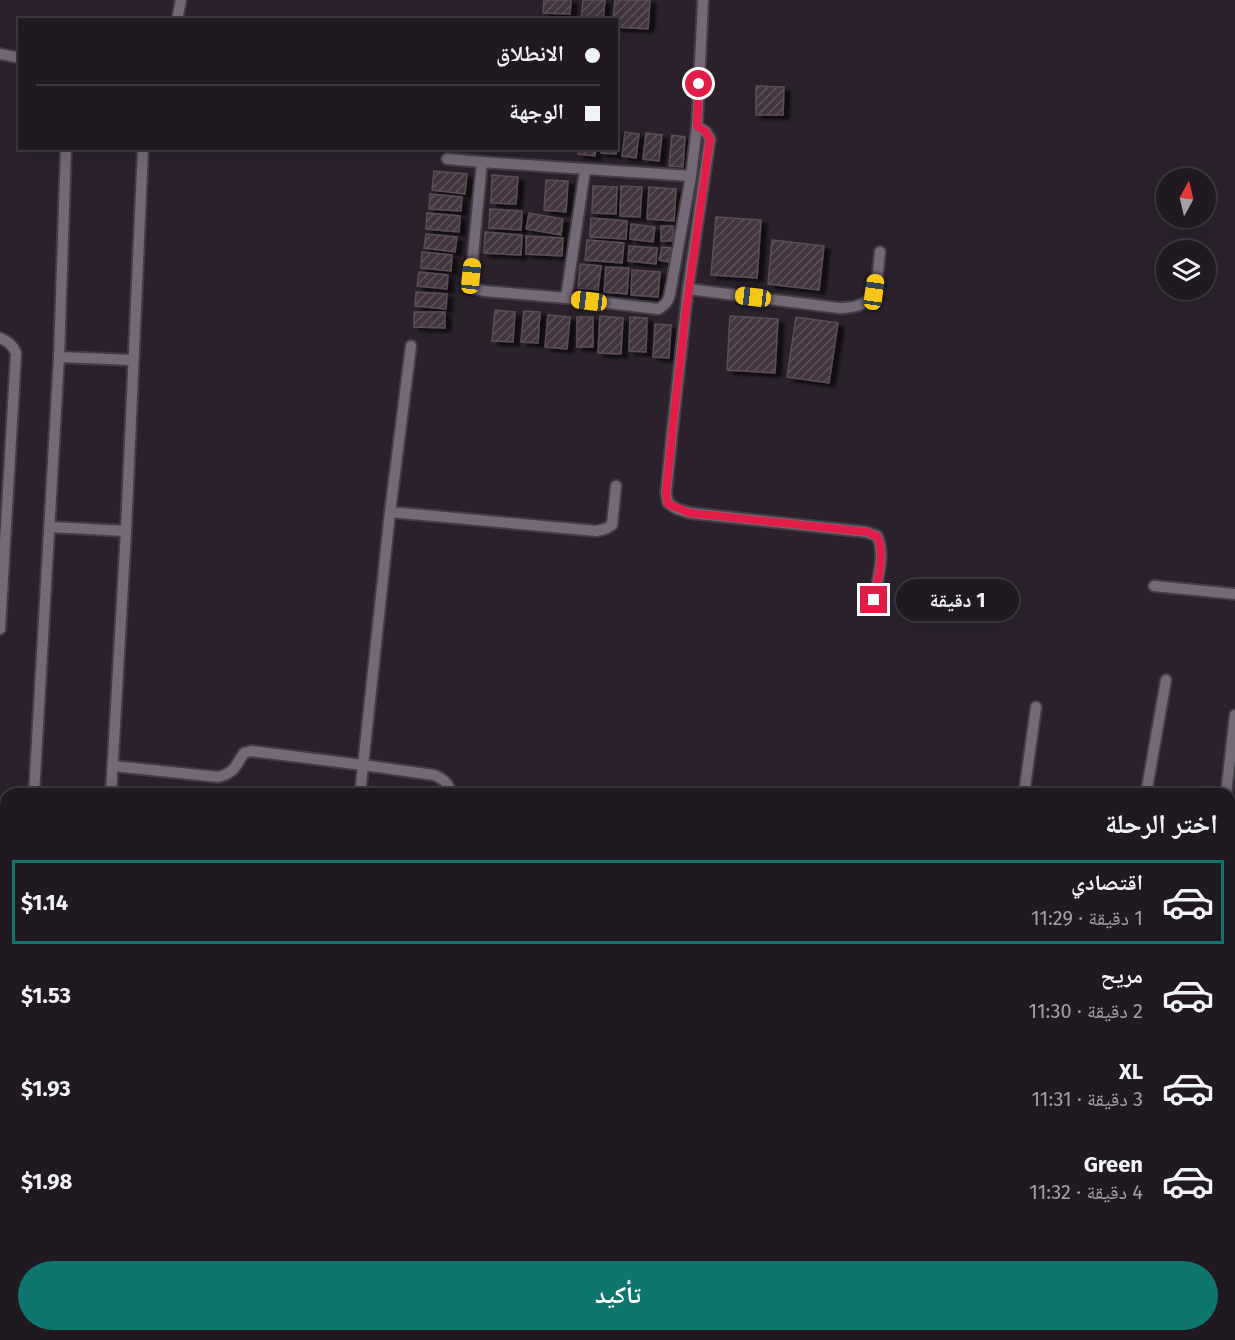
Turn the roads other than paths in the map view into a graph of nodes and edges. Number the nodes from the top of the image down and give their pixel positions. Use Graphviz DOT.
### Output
graph roads {
  1 [pos="181,0"];
  2 [pos="703,0"];
  3 [pos="177,18"];
  4 [pos="0,54"];
  5 [pos="18,58"];
  6 [pos="697,126"];
  7 [pos="66,150"];
  8 [pos="143,150"];
  9 [pos="447,159"];
  10 [pos="482,162"];
  11 [pos="585,170"];
  12 [pos="691,176"];
  13 [pos="880,252"];
  14 [pos="688,289"];
  15 [pos="566,298"];
  16 [pos="0,338"];
  17 [pos="411,346"];
  18 [pos="59,357"];
  19 [pos="132,360"];
  20 [pos="616,486"];
  21 [pos="390,512"];
  22 [pos="50,527"];
  23 [pos="126,531"];
  24 [pos="1154,586"];
  25 [pos="1235,594"];
  26 [pos="874,600"];
  27 [pos="0,629"];
  28 [pos="1166,680"];
  29 [pos="1036,707"];
  30 [pos="1235,715"];
  31 [pos="363,765"];
  32 [pos="112,766"];
  33 [pos="34,788"];
  34 [pos="111,788"];
  35 [pos="361,788"];
  36 [pos="448,788"];
  37 [pos="1025,788"];
  38 [pos="1147,788"];
  39 [pos="1227,788"];
  1 -- 3 [label="street"];
  2 -- 6 [label="street"];
  4 -- 5 [label="street"];
  6 -- 12 [label="street"];
  6 -- 14 [label="street"];
  7 -- 18 [label="street"];
  8 -- 19 [label="street"];
  9 -- 10 [label="street"];
  10 -- 11 [label="street"];
  10 -- 15 [label="street"];
  11 -- 12 [label="street"];
  11 -- 15 [label="street"];
  12 -- 15 [label="street"];
  13 -- 14 [label="street"];
  14 -- 26 [label="street"];
  16 -- 27 [label="street"];
  17 -- 21 [label="street"];
  18 -- 19 [label="street"];
  18 -- 22 [label="street"];
  19 -- 23 [label="street"];
  20 -- 21 [label="street"];
  21 -- 31 [label="street"];
  22 -- 23 [label="street"];
  22 -- 33 [label="street"];
  23 -- 32 [label="street"];
  24 -- 25 [label="street"];
  28 -- 38 [label="street"];
  29 -- 37 [label="street"];
  30 -- 39 [label="street"];
  31 -- 32 [label="street"];
  31 -- 35 [label="street"];
  31 -- 36 [label="street"];
  32 -- 34 [label="street"];
}
